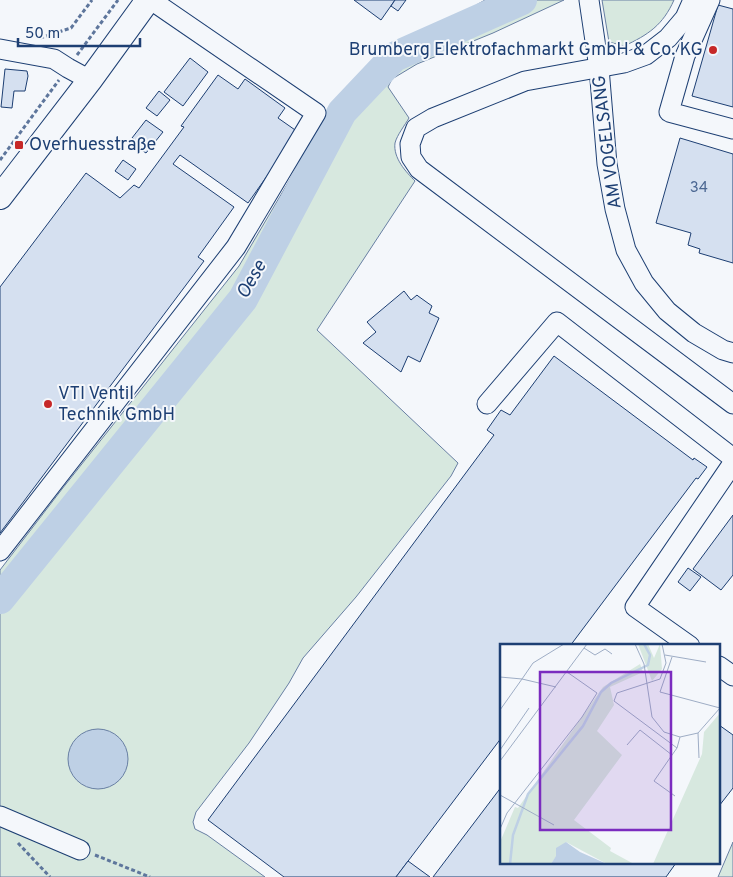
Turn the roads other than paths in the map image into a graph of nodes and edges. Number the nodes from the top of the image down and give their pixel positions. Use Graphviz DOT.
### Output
graph roads {
  1 [pos="150,0"];
  2 [pos="589,0"];
  3 [pos="693,0"];
  4 [pos="710,0"];
  5 [pos="8,50"];
  6 [pos="599,68"];
  7 [pos="90,80"];
  8 [pos="733,129"];
  9 [pos="0,197"];
  10 [pos="733,353"];
  11 [pos="488,404"];
  12 [pos="733,404"];
  13 [pos="733,458"];
  14 [pos="733,463"];
  15 [pos="0,551"];
  16 [pos="687,644"];
  17 [pos="720,667"];
  18 [pos="733,676"];
  19 [pos="0,816"];
  20 [pos="80,850"];
  1 -- 7 [label="main road"];
  1 -- 15 [label="street"];
  2 -- 6 [label="street, AM VOGELSANG"];
  3 -- 6 [label="street"];
  4 -- 8 [label="street"];
  5 -- 7 [label="street"];
  6 -- 10 [label="street, AM VOGELSANG"];
  6 -- 12 [label="street"];
  7 -- 9 [label="main road"];
  11 -- 13 [label="street"];
  14 -- 16 [label="street"];
  17 -- 18 [label="street"];
  19 -- 20 [label="street"];
}
